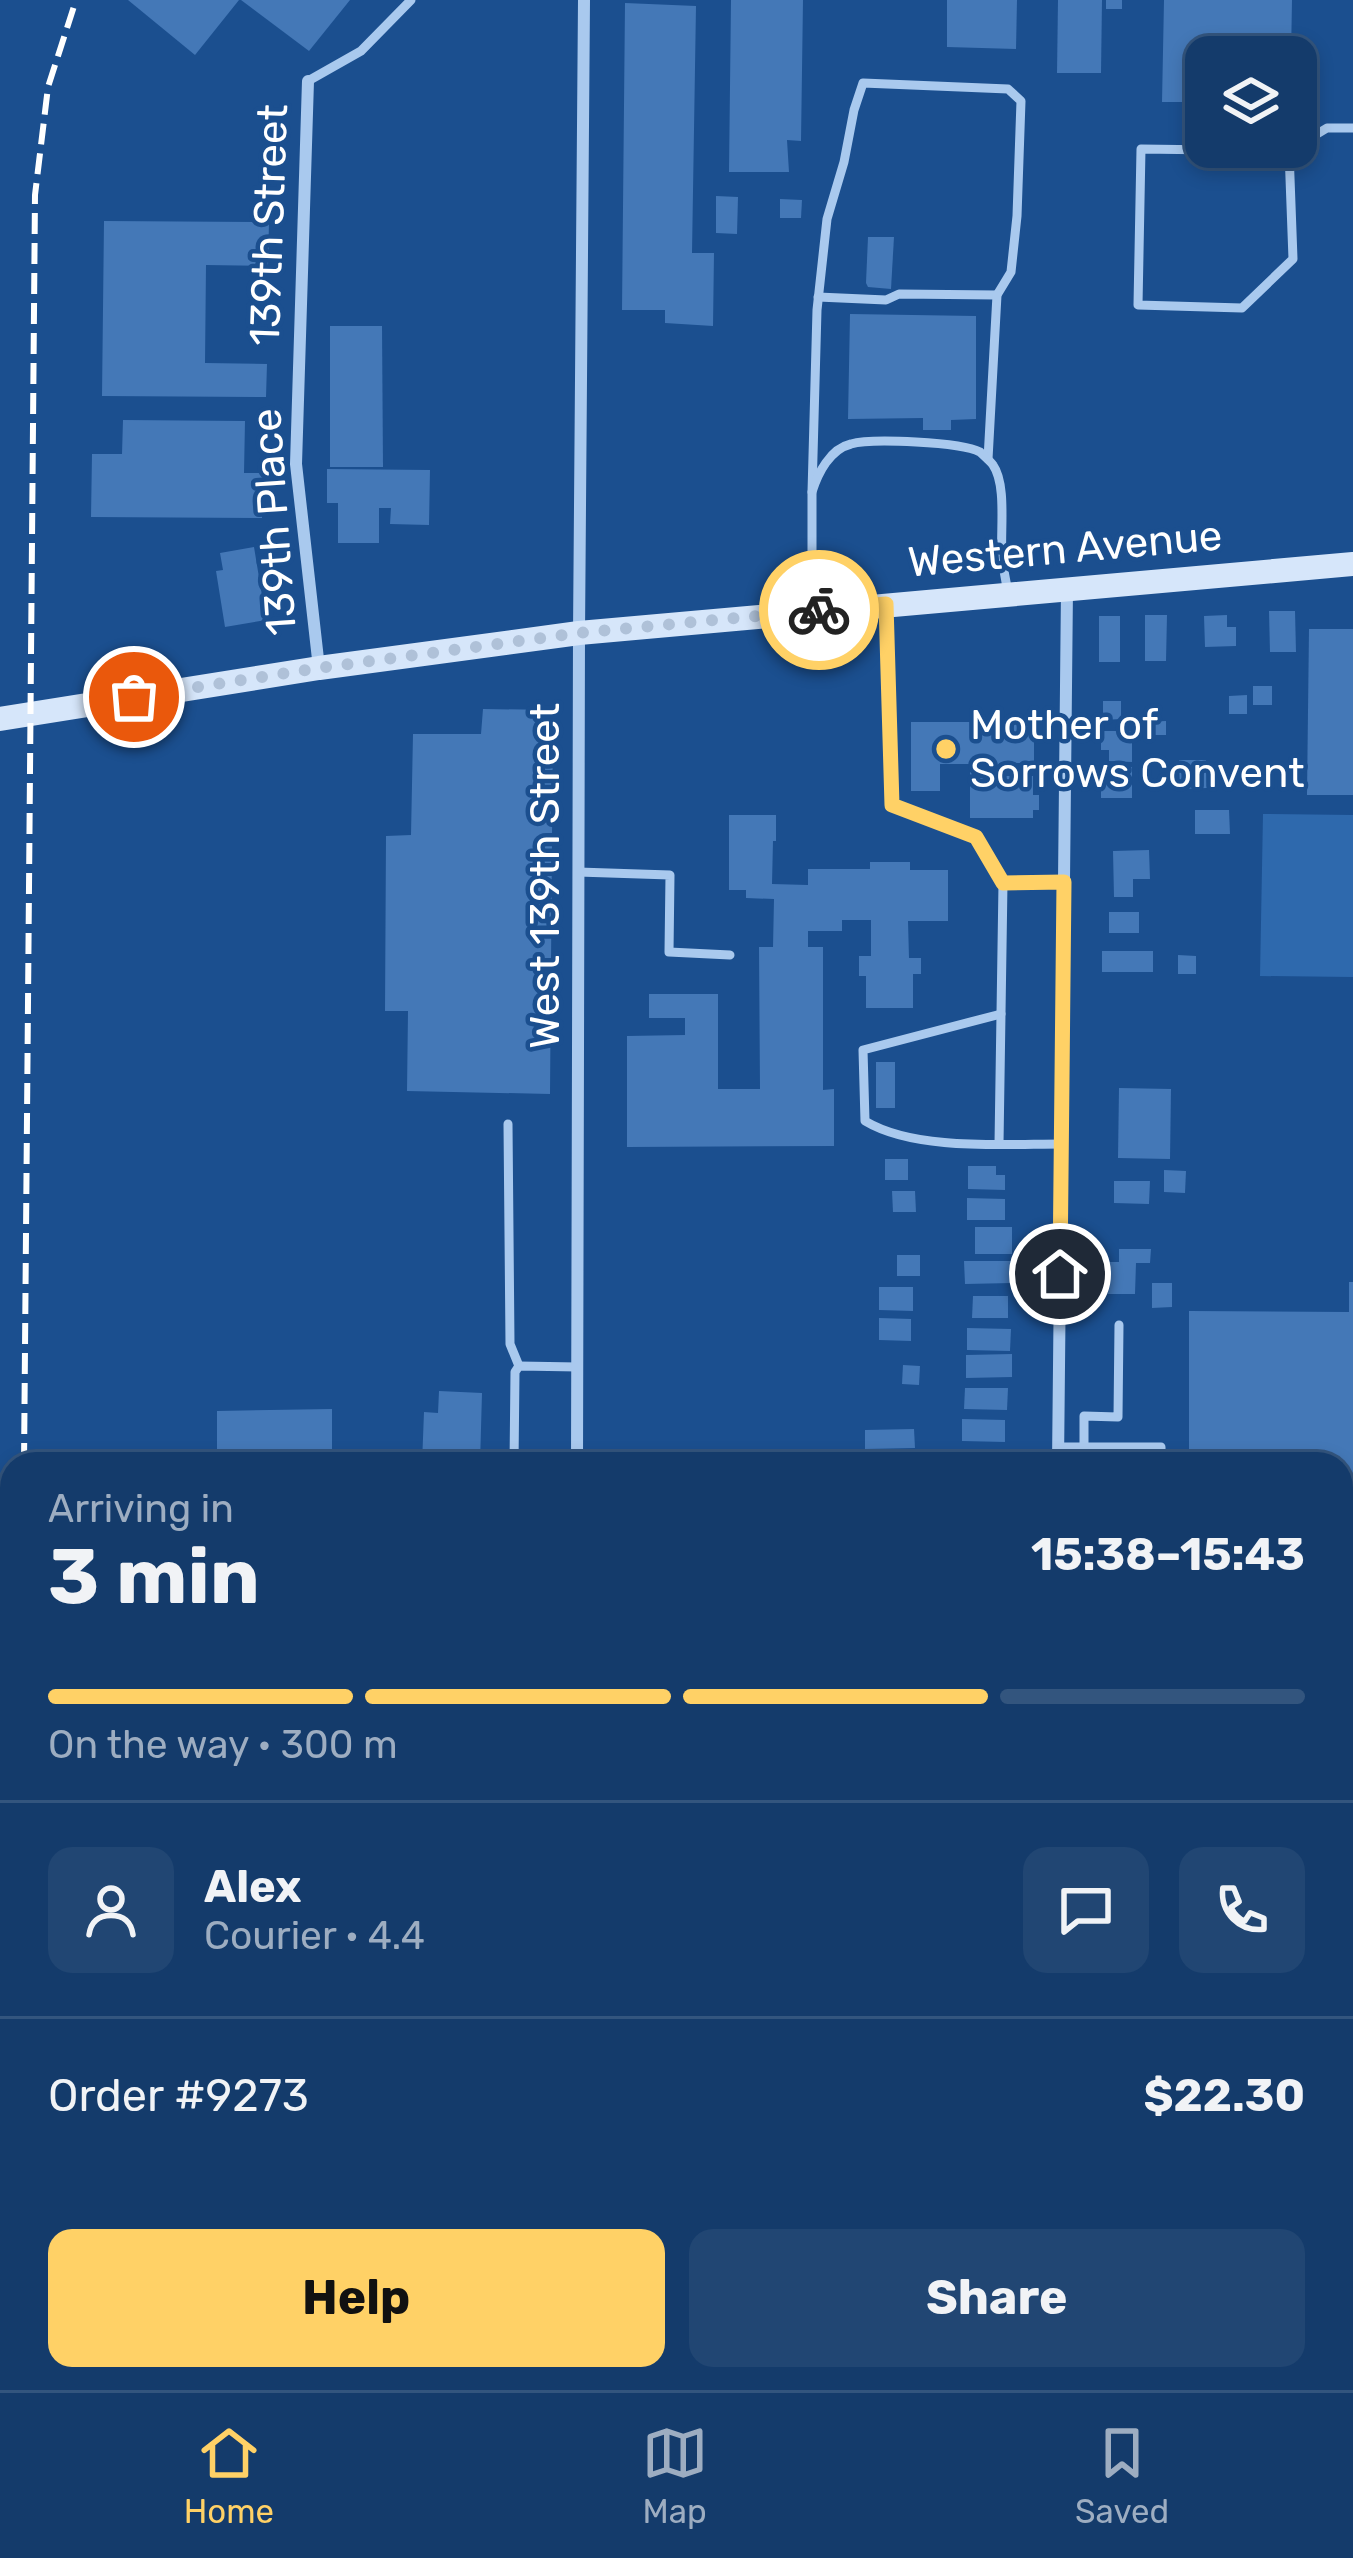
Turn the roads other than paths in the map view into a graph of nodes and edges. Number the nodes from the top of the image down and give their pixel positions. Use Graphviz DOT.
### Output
graph roads {
  1 [pos="411,0"];
  2 [pos="584,0"];
  3 [pos="308,81"];
  4 [pos="1353,128"];
  5 [pos="1317,134"];
  6 [pos="1289,151"];
  7 [pos="997,296"];
  8 [pos="818,297"];
  9 [pos="297,370"];
  10 [pos="988,459"];
  11 [pos="812,492"];
  12 [pos="1353,564"];
  13 [pos="1067,587"];
  14 [pos="1008,593"];
  15 [pos="886,604"];
  16 [pos="812,611"];
  17 [pos="579,633"];
  18 [pos="319,668"];
  19 [pos="0,719"];
  20 [pos="578,872"];
  21 [pos="1064,882"];
  22 [pos="1003,883"];
  23 [pos="730,956"];
  24 [pos="1001,1014"];
  25 [pos="508,1124"];
  26 [pos="999,1144"];
  27 [pos="1062,1144"];
  28 [pos="1119,1324"];
  29 [pos="520,1366"];
  30 [pos="578,1367"];
  31 [pos="1058,1447"];
  32 [pos="1084,1447"];
  33 [pos="514,1452"];
  34 [pos="577,1452"];
  35 [pos="1058,1452"];
  36 [pos="1161,1452"];
  1 -- 3 [label="lane"];
  2 -- 17 [label="street, West 139th Street"];
  3 -- 9 [label="street, 139th Street"];
  4 -- 5 [label="lane"];
  6 -- 6 [label="lane"];
  7 -- 8 [label="lane"];
  7 -- 8 [label="lane"];
  7 -- 10 [label="lane"];
  8 -- 11 [label="lane"];
  9 -- 18 [label="street, 139th Place"];
  10 -- 11 [label="lane"];
  10 -- 14 [label="lane"];
  11 -- 16 [label="lane"];
  12 -- 13 [label="main road, Western Avenue"];
  13 -- 14 [label="main road, Western Avenue"];
  13 -- 21 [label="street"];
  14 -- 15 [label="main road, Western Avenue"];
  15 -- 16 [label="main road, Western Avenue"];
  15 -- 22 [label="lane"];
  16 -- 17 [label="main road, Western Avenue"];
  17 -- 18 [label="main road, Western Avenue"];
  17 -- 20 [label="street, West 139th Street"];
  18 -- 19 [label="main road, Western Avenue"];
  20 -- 23 [label="lane"];
  20 -- 30 [label="street, West 139th Street"];
  21 -- 22 [label="lane"];
  21 -- 27 [label="street"];
  22 -- 24 [label="lane"];
  24 -- 26 [label="lane"];
  24 -- 26 [label="lane"];
  25 -- 29 [label="lane"];
  26 -- 27 [label="lane"];
  27 -- 31 [label="street"];
  28 -- 32 [label="lane"];
  29 -- 30 [label="lane"];
  29 -- 33 [label="lane"];
  30 -- 34 [label="street, West 139th Street"];
  31 -- 32 [label="lane"];
  31 -- 35 [label="street"];
  32 -- 36 [label="lane"];
}
